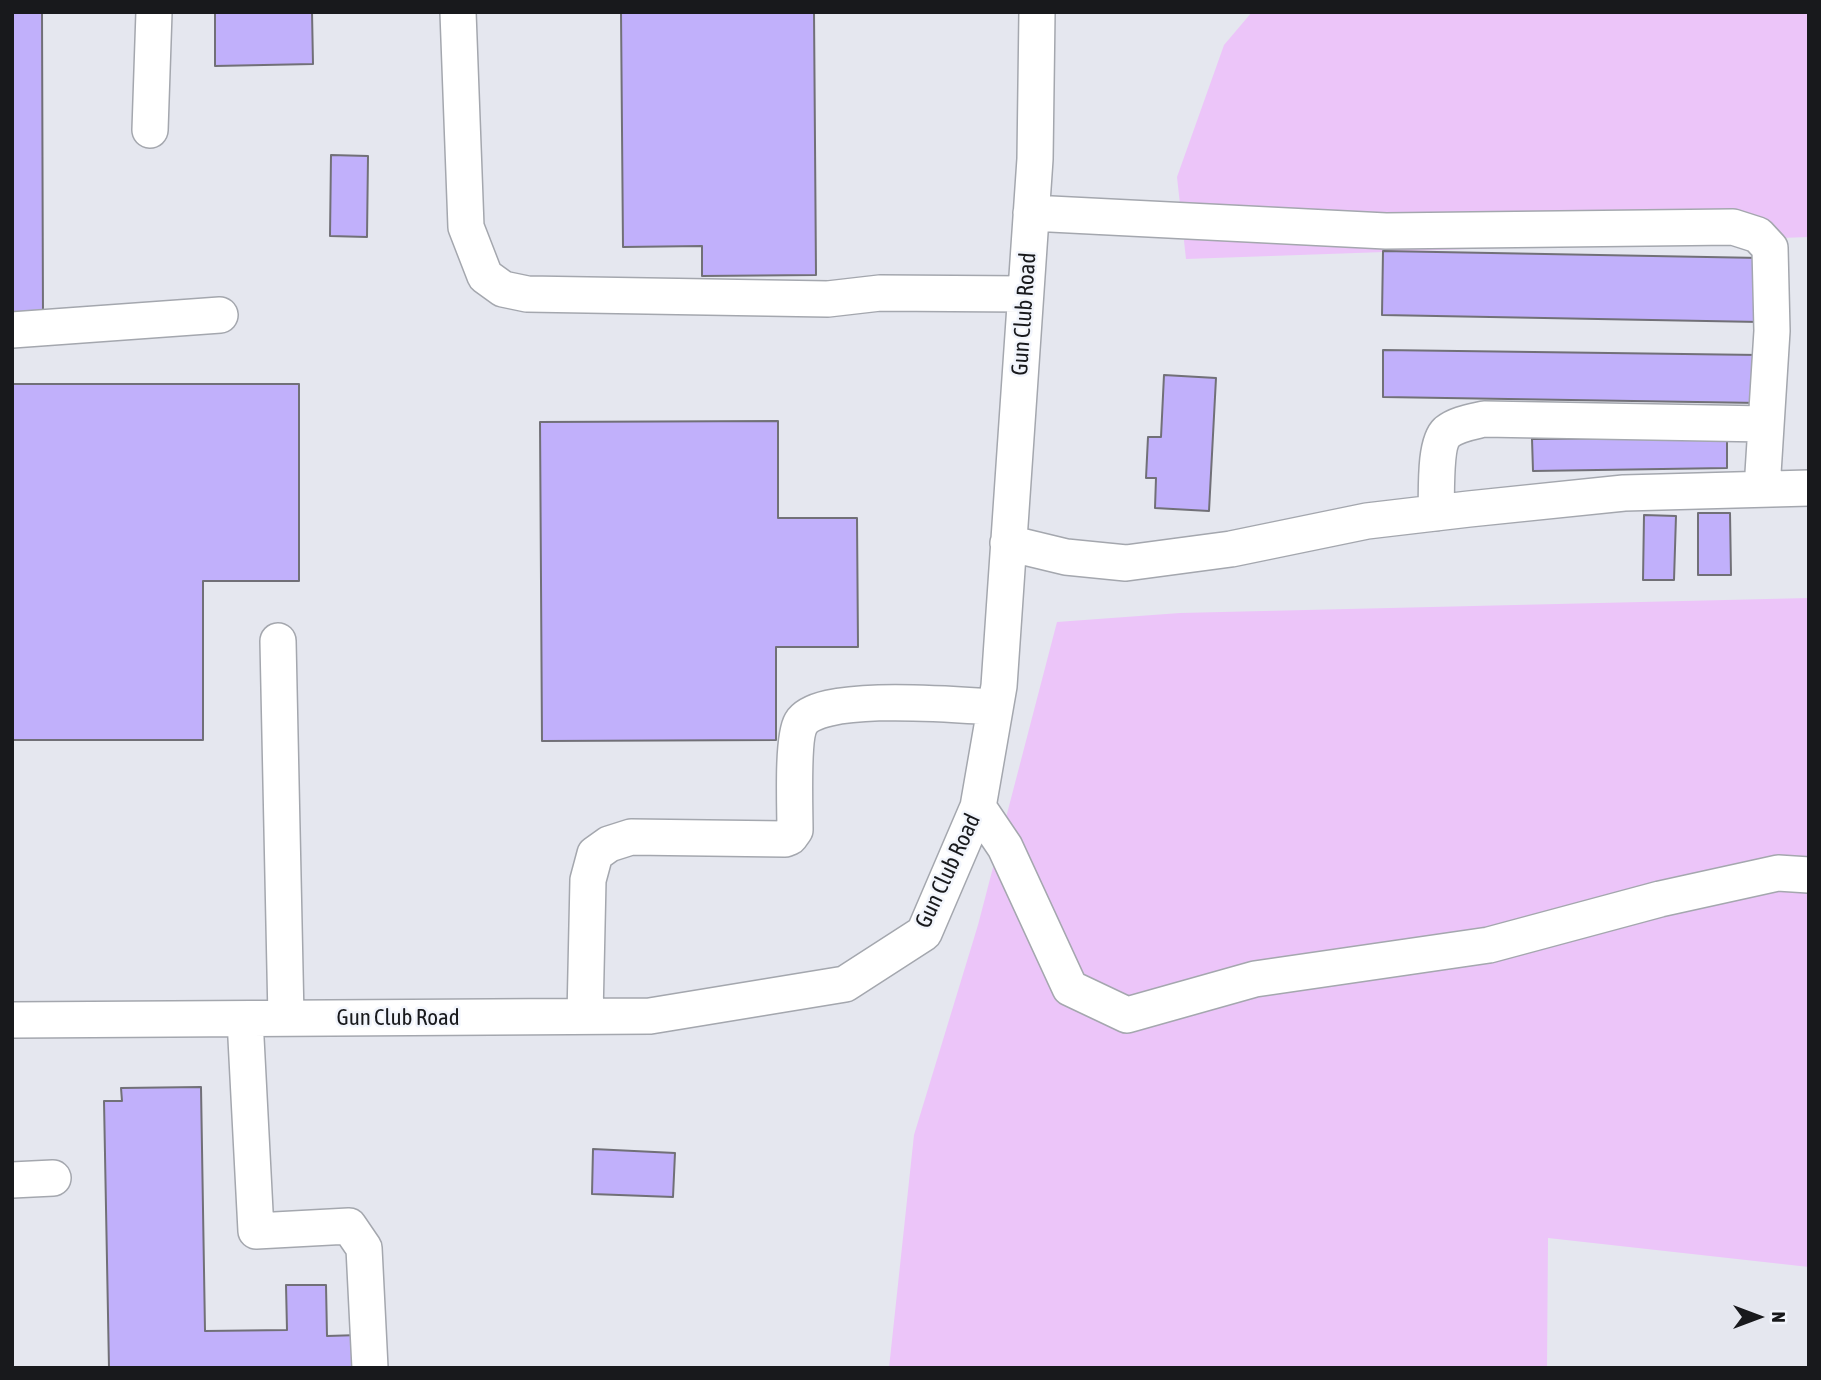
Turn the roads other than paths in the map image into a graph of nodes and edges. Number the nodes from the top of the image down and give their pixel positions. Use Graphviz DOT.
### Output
graph roads {
  1 [pos="154,12"];
  2 [pos="458,12"];
  3 [pos="1037,12"];
  4 [pos="150,130"];
  5 [pos="1031,213"];
  6 [pos="1025,294"];
  7 [pos="220,315"];
  8 [pos="12,330"];
  9 [pos="1766,424"];
  10 [pos="1809,488"];
  11 [pos="1762,489"];
  12 [pos="1436,513"];
  13 [pos="1008,543"];
  14 [pos="278,641"];
  15 [pos="995,707"];
  16 [pos="978,807"];
  17 [pos="1809,875"];
  18 [pos="586,1016"];
  19 [pos="286,1018"];
  20 [pos="245,1019"];
  21 [pos="12,1020"];
  22 [pos="53,1178"];
  23 [pos="12,1180"];
  24 [pos="370,1368"];
  1 -- 4 [label="street"];
  2 -- 6 [label="street"];
  3 -- 5 [label="street, Gun Club Road"];
  5 -- 6 [label="street, Gun Club Road"];
  5 -- 9 [label="street"];
  6 -- 13 [label="street, Gun Club Road"];
  7 -- 8 [label="street"];
  9 -- 11 [label="street"];
  9 -- 12 [label="street"];
  10 -- 11 [label="street"];
  11 -- 12 [label="street"];
  12 -- 13 [label="street"];
  13 -- 15 [label="street, Gun Club Road"];
  14 -- 19 [label="street"];
  15 -- 16 [label="street, Gun Club Road"];
  15 -- 18 [label="street"];
  16 -- 17 [label="street"];
  16 -- 18 [label="street, Gun Club Road"];
  18 -- 19 [label="street, Gun Club Road"];
  19 -- 20 [label="street, Gun Club Road"];
  20 -- 21 [label="street, Gun Club Road"];
  20 -- 24 [label="street"];
  22 -- 23 [label="street"];
}
